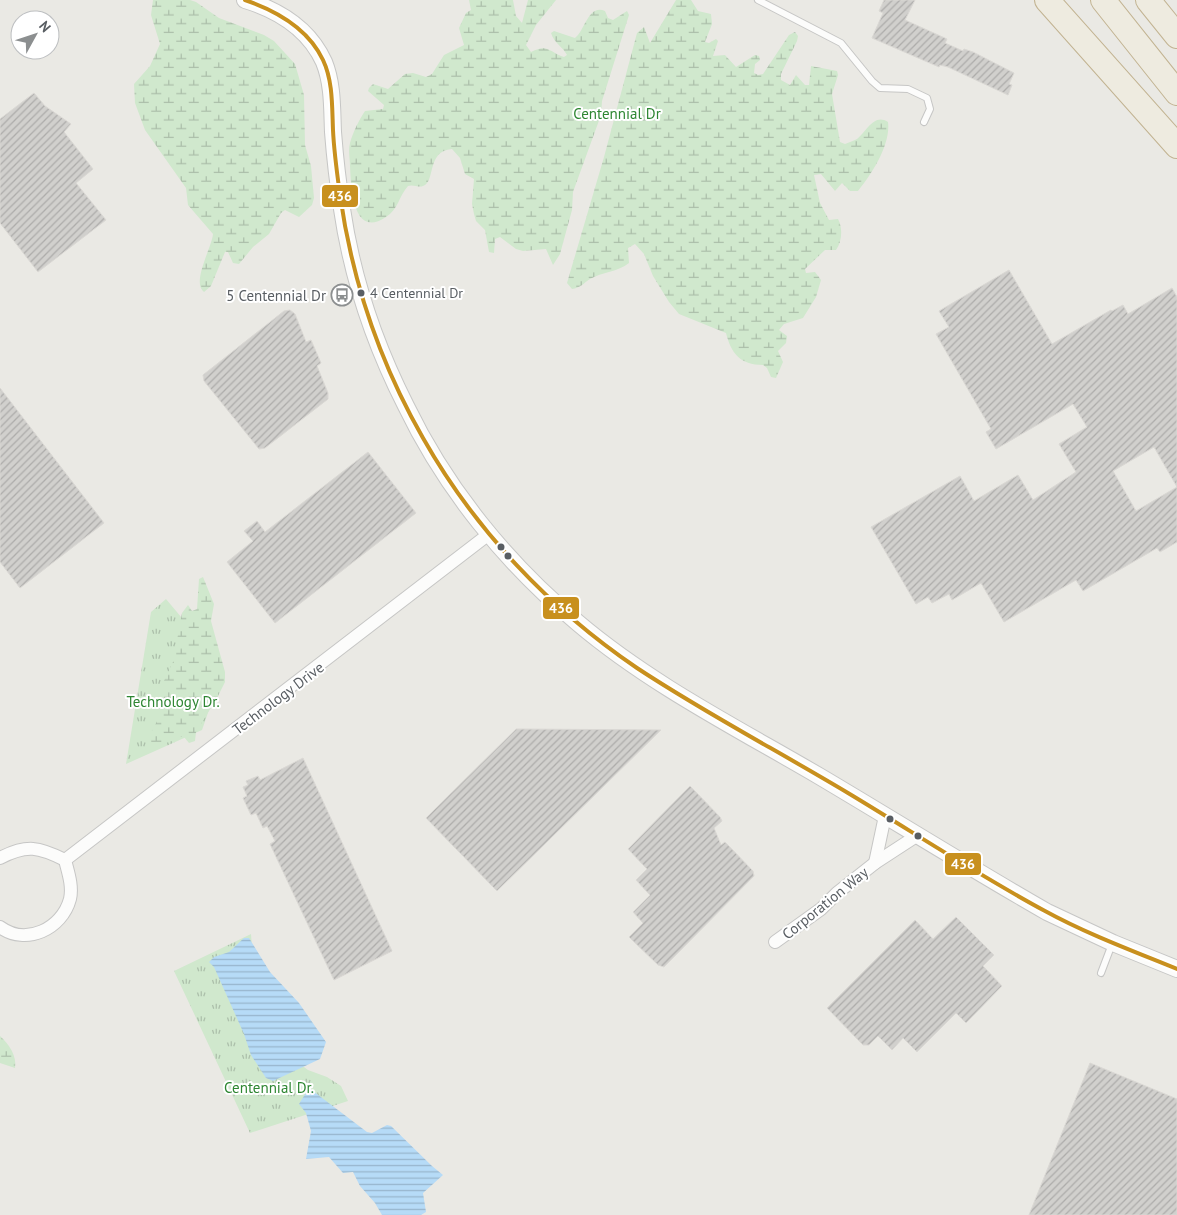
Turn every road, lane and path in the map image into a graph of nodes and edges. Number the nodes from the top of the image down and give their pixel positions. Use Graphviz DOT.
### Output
graph roads {
  1 [pos="245,0"];
  2 [pos="758,0"];
  3 [pos="1047,0"];
  4 [pos="1103,0"];
  5 [pos="1151,3"];
  6 [pos="1177,35"];
  7 [pos="1177,93"];
  8 [pos="924,122"];
  9 [pos="1177,146"];
  10 [pos="489,534"];
  11 [pos="885,816"];
  12 [pos="918,835"];
  13 [pos="0,858"];
  14 [pos="65,860"];
  15 [pos="875,863"];
  16 [pos="0,927"];
  17 [pos="775,942"];
  18 [pos="1113,943"];
  19 [pos="1177,969"];
  20 [pos="1102,974"];
  1 -- 10 [label="street"];
  2 -- 8 [label="lane"];
  3 -- 9 [label="highway"];
  4 -- 7 [label="highway"];
  5 -- 6 [label="highway"];
  10 -- 11 [label="street"];
  10 -- 14 [label="street, Technology Drive"];
  11 -- 12 [label="street"];
  11 -- 15 [label="street, Corporation Way"];
  12 -- 15 [label="street, Corporation Way"];
  12 -- 18 [label="street"];
  13 -- 14 [label="street"];
  14 -- 16 [label="street"];
  15 -- 17 [label="street, Corporation Way"];
  18 -- 19 [label="street"];
  18 -- 20 [label="lane"];
}
